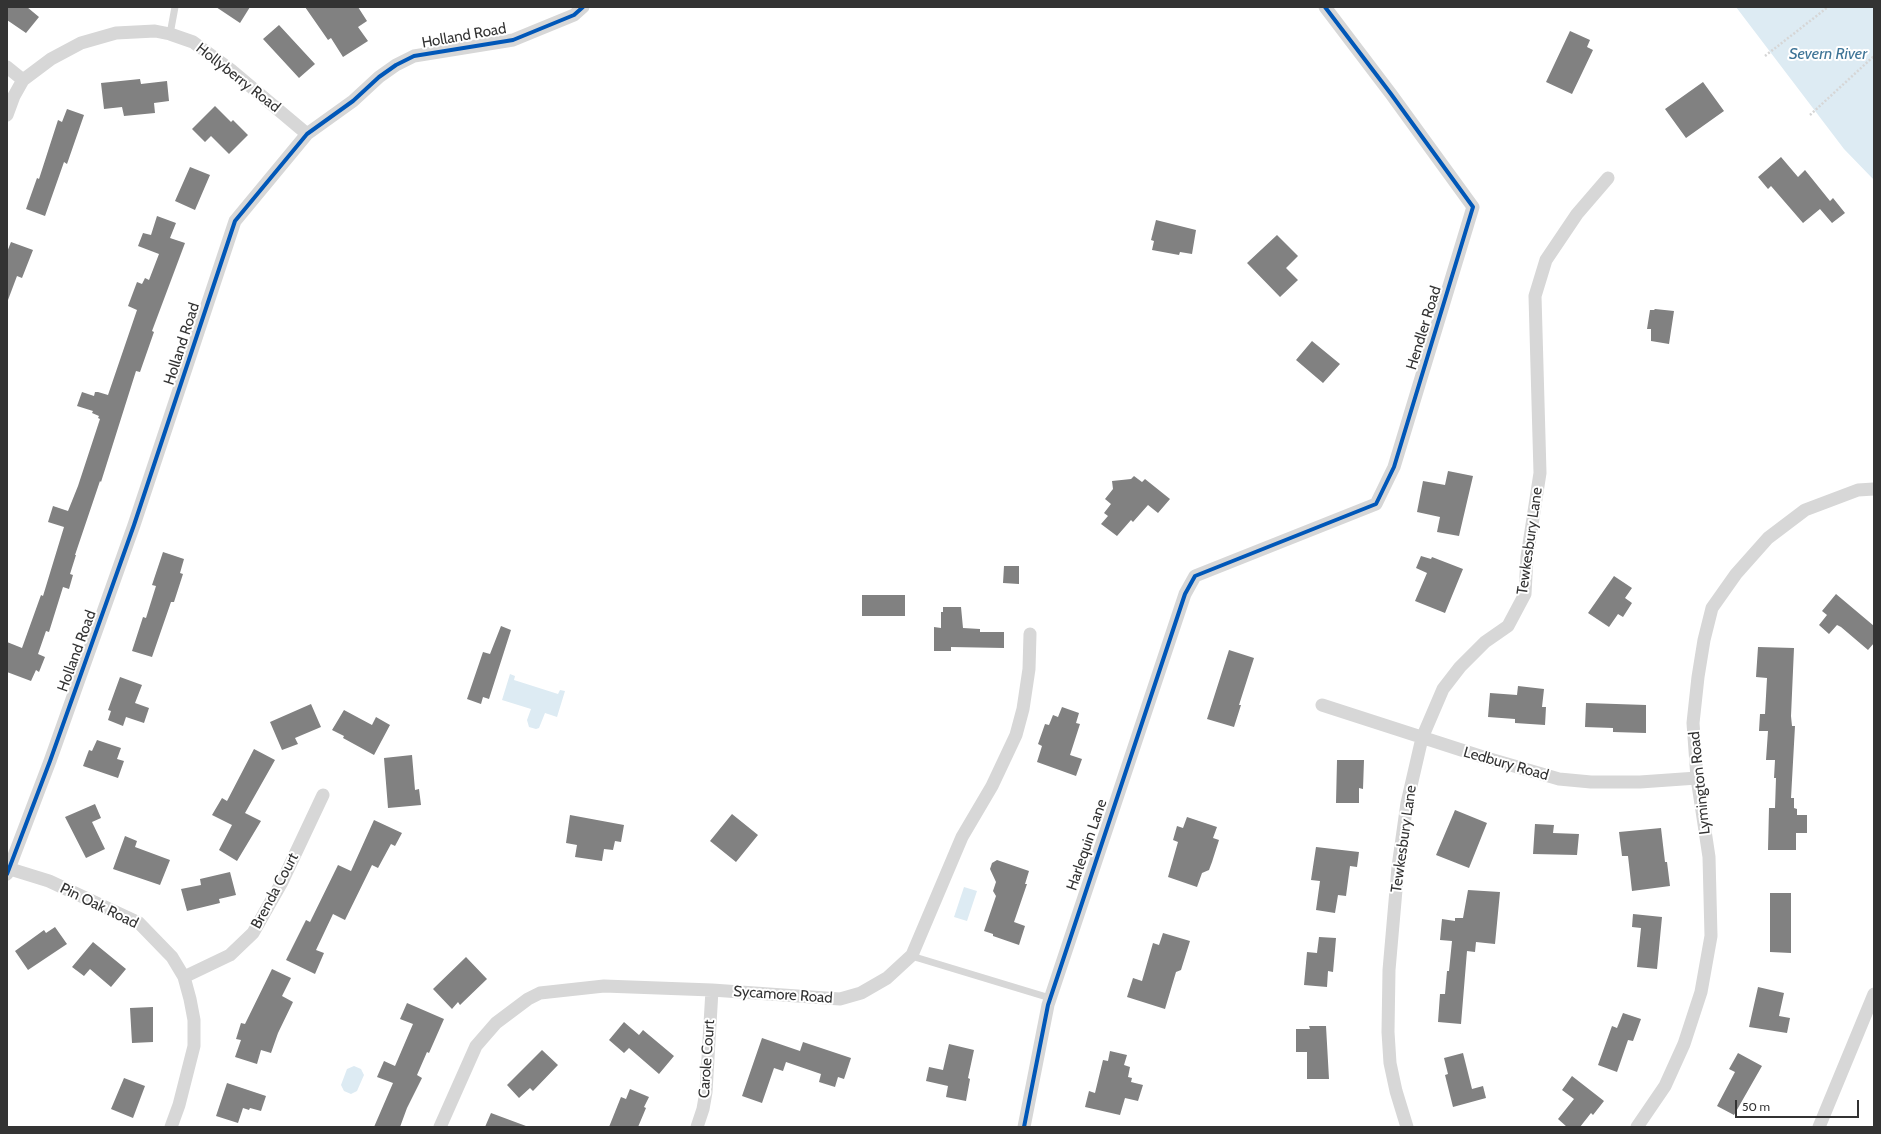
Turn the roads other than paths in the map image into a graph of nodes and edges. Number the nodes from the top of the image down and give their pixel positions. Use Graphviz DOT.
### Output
graph roads {
  1 [pos="175,7"];
  2 [pos="583,7"];
  3 [pos="1325,7"];
  4 [pos="170,34"];
  5 [pos="7,67"];
  6 [pos="23,80"];
  7 [pos="7,115"];
  8 [pos="307,134"];
  9 [pos="1608,178"];
  10 [pos="1874,489"];
  11 [pos="1195,576"];
  12 [pos="1030,634"];
  13 [pos="1322,705"];
  14 [pos="1422,738"];
  15 [pos="1697,778"];
  16 [pos="323,795"];
  17 [pos="8,870"];
  18 [pos="912,955"];
  19 [pos="184,977"];
  20 [pos="712,990"];
  21 [pos="1874,994"];
  22 [pos="1050,998"];
  23 [pos="171,1127"];
  24 [pos="440,1127"];
  25 [pos="697,1127"];
  26 [pos="1024,1127"];
  27 [pos="1406,1127"];
  28 [pos="1637,1127"];
  29 [pos="1819,1127"];
  1 -- 4 [label="lane"];
  2 -- 8 [label="street, Holland Road"];
  3 -- 11 [label="street, Hendler Road"];
  4 -- 6 [label="street, Hollyberry Road"];
  4 -- 8 [label="street, Hollyberry Road"];
  5 -- 6 [label="street"];
  6 -- 7 [label="street, Hollyberry Road"];
  8 -- 17 [label="street, Holland Road"];
  9 -- 14 [label="street, Tewkesbury Lane"];
  10 -- 15 [label="street, Lymington Road"];
  11 -- 22 [label="street, Harlequin Lane"];
  12 -- 18 [label="street, Sycamore Road"];
  13 -- 14 [label="street, Ledbury Road"];
  14 -- 15 [label="street, Ledbury Road"];
  14 -- 27 [label="street, Tewkesbury Lane"];
  15 -- 28 [label="street, Lymington Road"];
  16 -- 19 [label="street, Brenda Court"];
  17 -- 19 [label="street, Pin Oak Road"];
  18 -- 20 [label="street, Sycamore Road"];
  18 -- 22 [label="lane"];
  19 -- 23 [label="street, Pin Oak Road"];
  20 -- 24 [label="street, Sycamore Road"];
  20 -- 25 [label="street, Carole Court"];
  21 -- 29 [label="street"];
  22 -- 26 [label="street, Harlequin Lane"];
}
